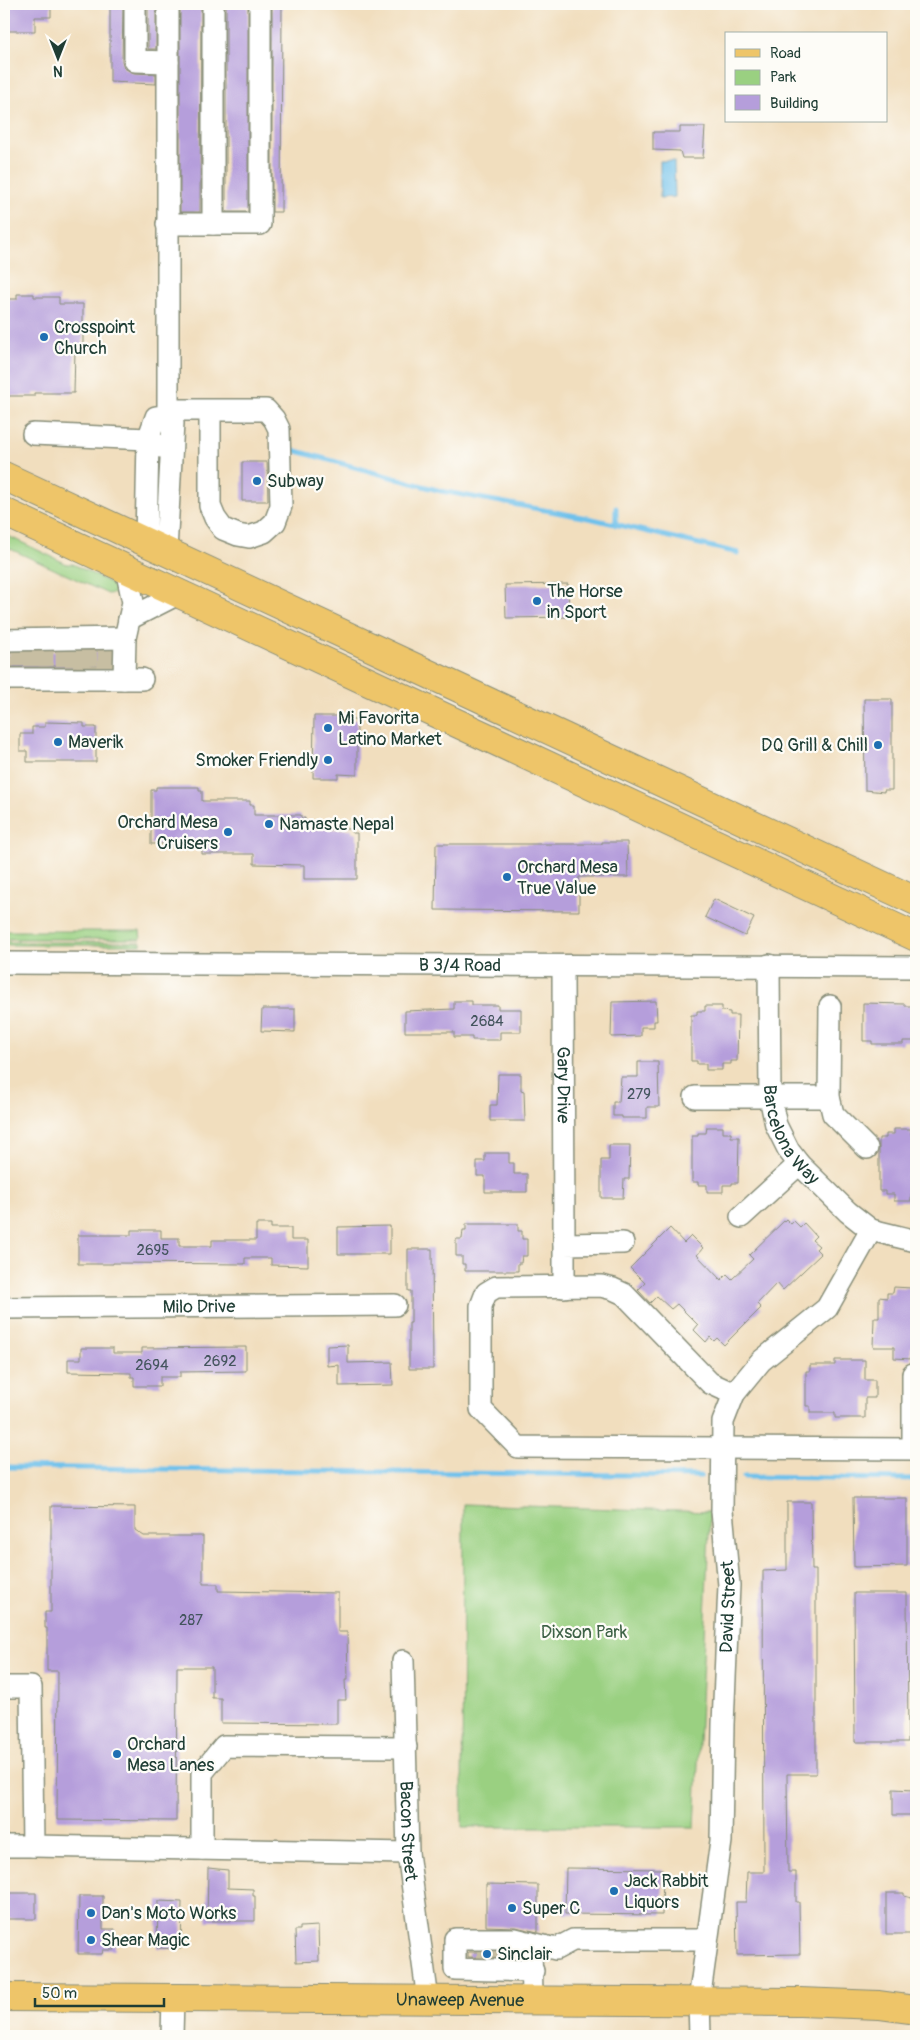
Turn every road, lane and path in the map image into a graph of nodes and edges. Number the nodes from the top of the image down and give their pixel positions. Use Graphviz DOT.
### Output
graph roads {
  1 [pos="135,4"];
  2 [pos="168,4"];
  3 [pos="213,4"];
  4 [pos="260,4"];
  5 [pos="168,62"];
  6 [pos="167,224"];
  7 [pos="213,224"];
  8 [pos="210,410"];
  9 [pos="168,413"];
  10 [pos="33,434"];
  11 [pos="148,439"];
  12 [pos="172,453"];
  13 [pos="4,476"];
  14 [pos="4,512"];
  15 [pos="156,547"];
  16 [pos="126,569"];
  17 [pos="178,594"];
  18 [pos="119,656"];
  19 [pos="27,658"];
  20 [pos="76,658"];
  21 [pos="916,901"];
  22 [pos="916,938"];
  23 [pos="4,963"];
  24 [pos="770,965"];
  25 [pos="563,966"];
  26 [pos="916,966"];
  27 [pos="830,1006"];
  28 [pos="696,1097"];
  29 [pos="770,1097"];
  30 [pos="829,1097"];
  31 [pos="866,1148"];
  32 [pos="799,1164"];
  33 [pos="741,1217"];
  34 [pos="871,1230"];
  35 [pos="916,1241"];
  36 [pos="623,1243"];
  37 [pos="564,1244"];
  38 [pos="564,1286"];
  39 [pos="395,1305"];
  40 [pos="4,1308"];
  41 [pos="913,1374"];
  42 [pos="734,1394"];
  43 [pos="722,1449"];
  44 [pos="915,1450"];
  45 [pos="403,1661"];
  46 [pos="4,1687"];
  47 [pos="406,1747"];
  48 [pos="4,1846"];
  49 [pos="33,1846"];
  50 [pos="202,1849"];
  51 [pos="408,1853"];
  52 [pos="420,1939"];
  53 [pos="455,1939"];
  54 [pos="708,1940"];
  55 [pos="531,1942"];
  56 [pos="487,1955"];
  57 [pos="533,1971"];
  58 [pos="4,1997"];
  59 [pos="173,1998"];
  60 [pos="428,2000"];
  61 [pos="532,2000"];
  62 [pos="700,2001"];
  63 [pos="916,2010"];
  64 [pos="172,2036"];
  65 [pos="700,2036"];
  1 -- 5 [label="street"];
  2 -- 5 [label="street"];
  3 -- 7 [label="street"];
  4 -- 7 [label="street"];
  5 -- 6 [label="street"];
  6 -- 7 [label="street"];
  6 -- 9 [label="street"];
  8 -- 8 [label="street"];
  8 -- 9 [label="street"];
  9 -- 11 [label="street"];
  9 -- 12 [label="street"];
  10 -- 11 [label="street"];
  11 -- 12 [label="street"];
  11 -- 15 [label="street"];
  12 -- 15 [label="street"];
  13 -- 15 [label="main road"];
  14 -- 16 [label="main road"];
  15 -- 21 [label="main road"];
  16 -- 17 [label="main road"];
  16 -- 18 [label="street"];
  17 -- 18 [label="street"];
  17 -- 22 [label="main road"];
  18 -- 20 [label="street"];
  18 -- 20 [label="street"];
  19 -- 20 [label="street"];
  19 -- 20 [label="street"];
  23 -- 25 [label="street, B 3/4 Road"];
  24 -- 25 [label="street, B 3/4 Road"];
  24 -- 26 [label="street, B 3/4 Road"];
  24 -- 29 [label="street, Barcelona Way"];
  25 -- 37 [label="street, Gary Drive"];
  27 -- 30 [label="street"];
  28 -- 29 [label="street"];
  29 -- 30 [label="street"];
  29 -- 32 [label="street, Barcelona Way"];
  30 -- 31 [label="street"];
  32 -- 33 [label="street"];
  32 -- 34 [label="street, Barcelona Way"];
  34 -- 35 [label="street, Barcelona Way"];
  34 -- 42 [label="street, David Street"];
  36 -- 37 [label="street"];
  37 -- 38 [label="street, Gary Drive"];
  38 -- 42 [label="street"];
  38 -- 43 [label="street"];
  39 -- 40 [label="street, Milo Drive"];
  41 -- 44 [label="street"];
  42 -- 43 [label="street, David Street"];
  43 -- 44 [label="street"];
  43 -- 54 [label="street, David Street"];
  45 -- 47 [label="street, Bacon Street"];
  46 -- 49 [label="street"];
  47 -- 50 [label="street"];
  47 -- 51 [label="street, Bacon Street"];
  48 -- 49 [label="street"];
  49 -- 50 [label="street"];
  50 -- 51 [label="street"];
  51 -- 52 [label="street, Bacon Street"];
  52 -- 53 [label="street"];
  52 -- 60 [label="street, Bacon Street"];
  53 -- 56 [label="street"];
  53 -- 56 [label="street"];
  54 -- 55 [label="street"];
  54 -- 62 [label="street, David Street"];
  55 -- 56 [label="street"];
  55 -- 57 [label="street"];
  56 -- 57 [label="street"];
  57 -- 61 [label="street"];
  58 -- 59 [label="main road, Unaweep Avenue"];
  59 -- 60 [label="main road, Unaweep Avenue"];
  59 -- 64 [label="street"];
  60 -- 61 [label="main road, Unaweep Avenue"];
  61 -- 62 [label="main road, Unaweep Avenue"];
  62 -- 63 [label="main road, Unaweep Avenue"];
  62 -- 65 [label="street, David Street"];
}
